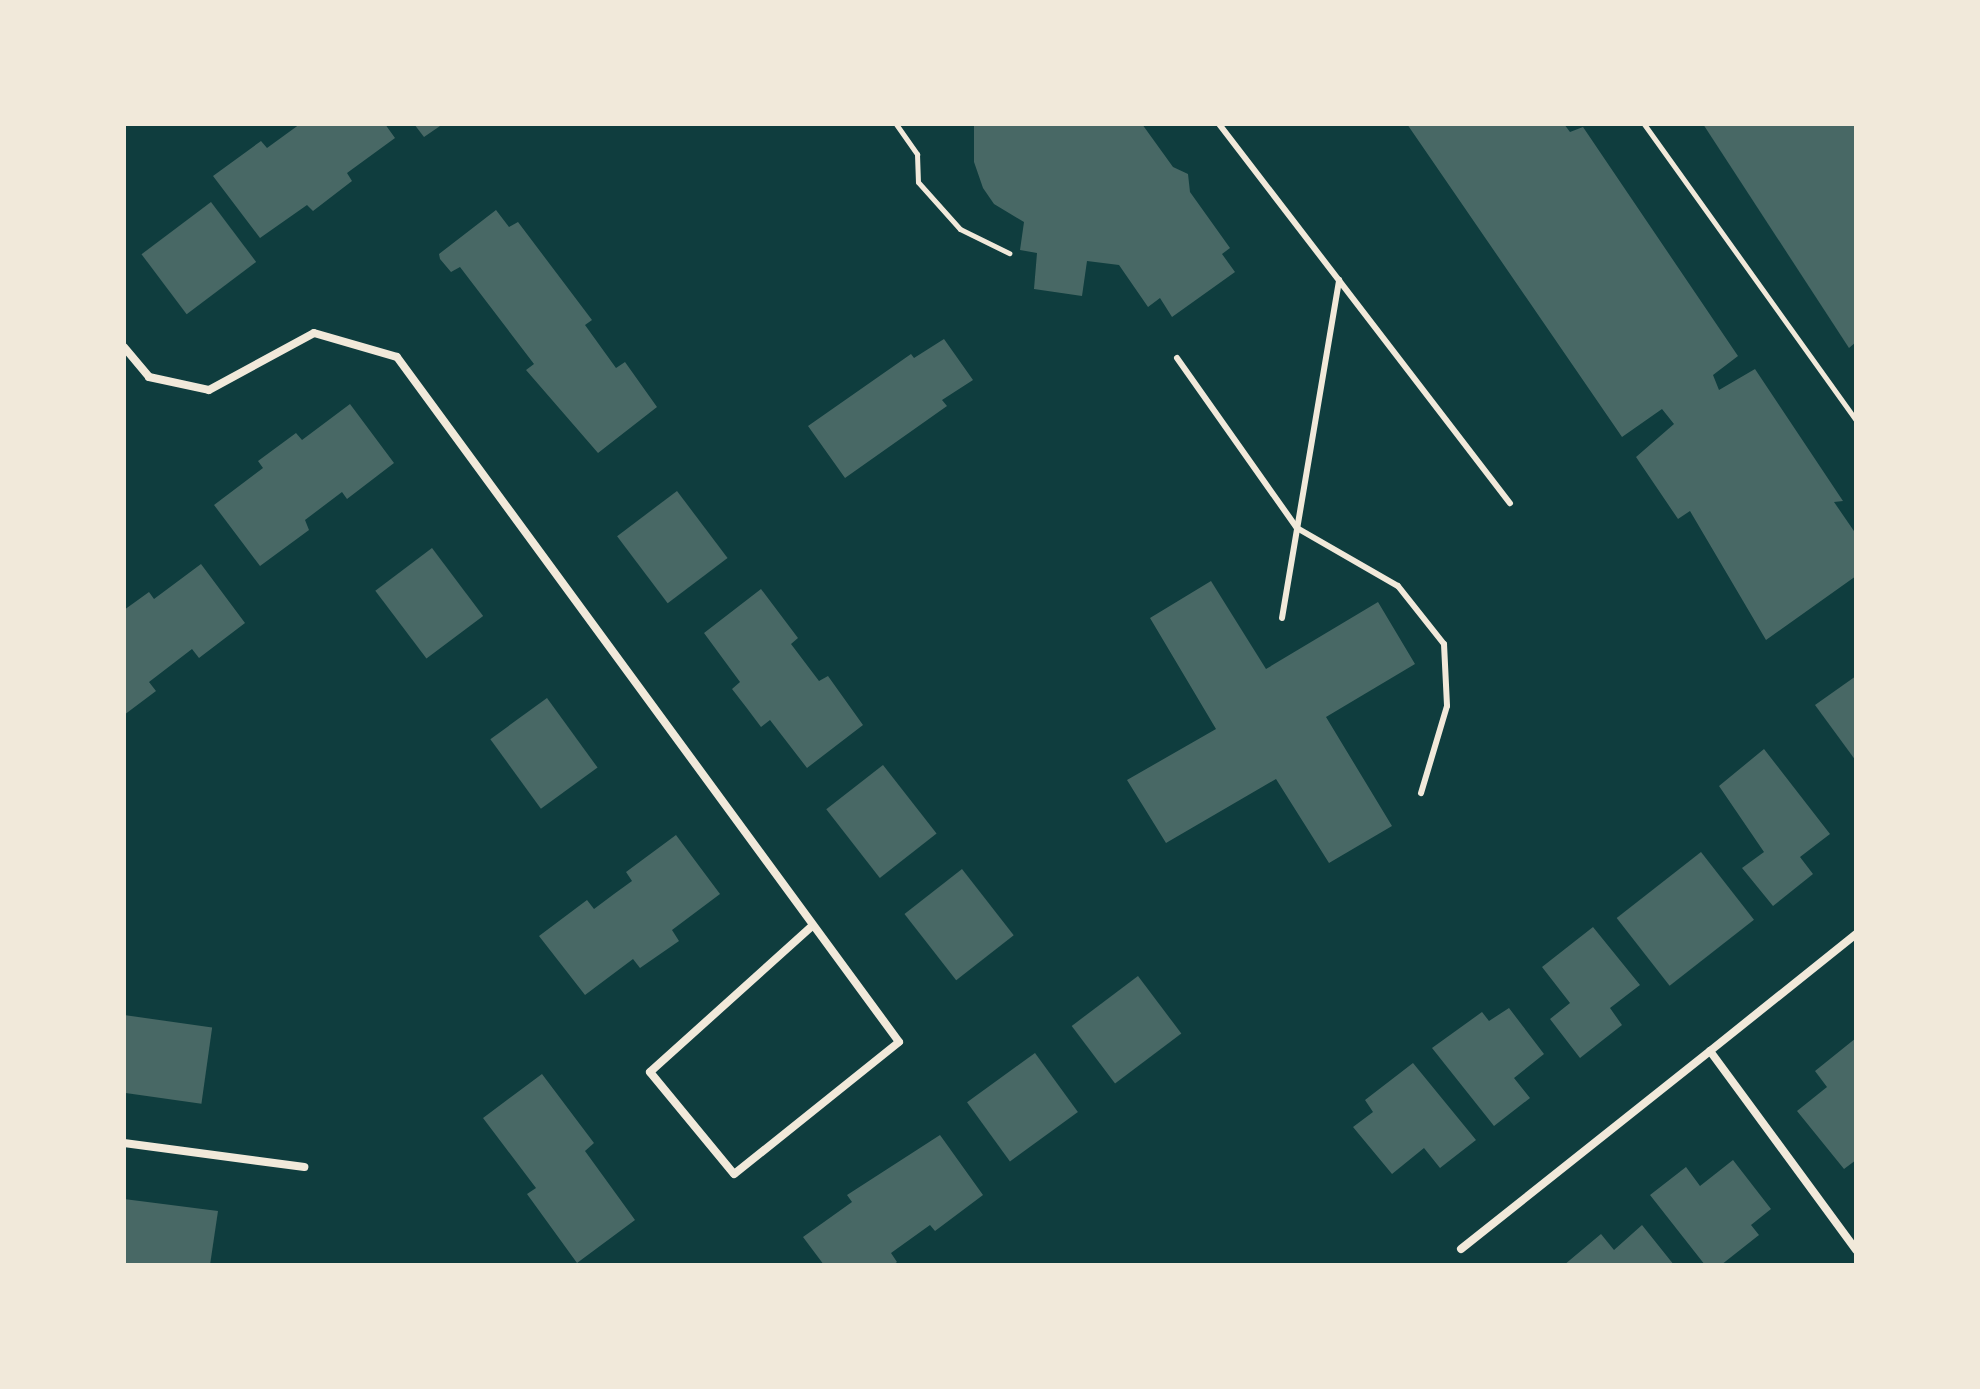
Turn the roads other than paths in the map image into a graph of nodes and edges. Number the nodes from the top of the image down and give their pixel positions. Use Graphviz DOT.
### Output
graph roads {
  1 [pos="1219,124"];
  2 [pos="1339,280"];
  3 [pos="124,347"];
  4 [pos="1177,358"];
  5 [pos="1510,503"];
  6 [pos="1297,528"];
  7 [pos="1282,618"];
  8 [pos="1421,793"];
  9 [pos="811,927"];
  10 [pos="1856,934"];
  11 [pos="1710,1051"];
  12 [pos="124,1143"];
  13 [pos="304,1167"];
  14 [pos="1461,1249"];
  15 [pos="1856,1250"];
  1 -- 2 [label="lane"];
  2 -- 5 [label="lane"];
  2 -- 6 [label="lane"];
  3 -- 9 [label="street"];
  4 -- 6 [label="lane"];
  6 -- 7 [label="lane"];
  6 -- 8 [label="lane"];
  9 -- 9 [label="street"];
  10 -- 11 [label="street"];
  11 -- 14 [label="street"];
  11 -- 15 [label="street"];
  12 -- 13 [label="street"];
}
